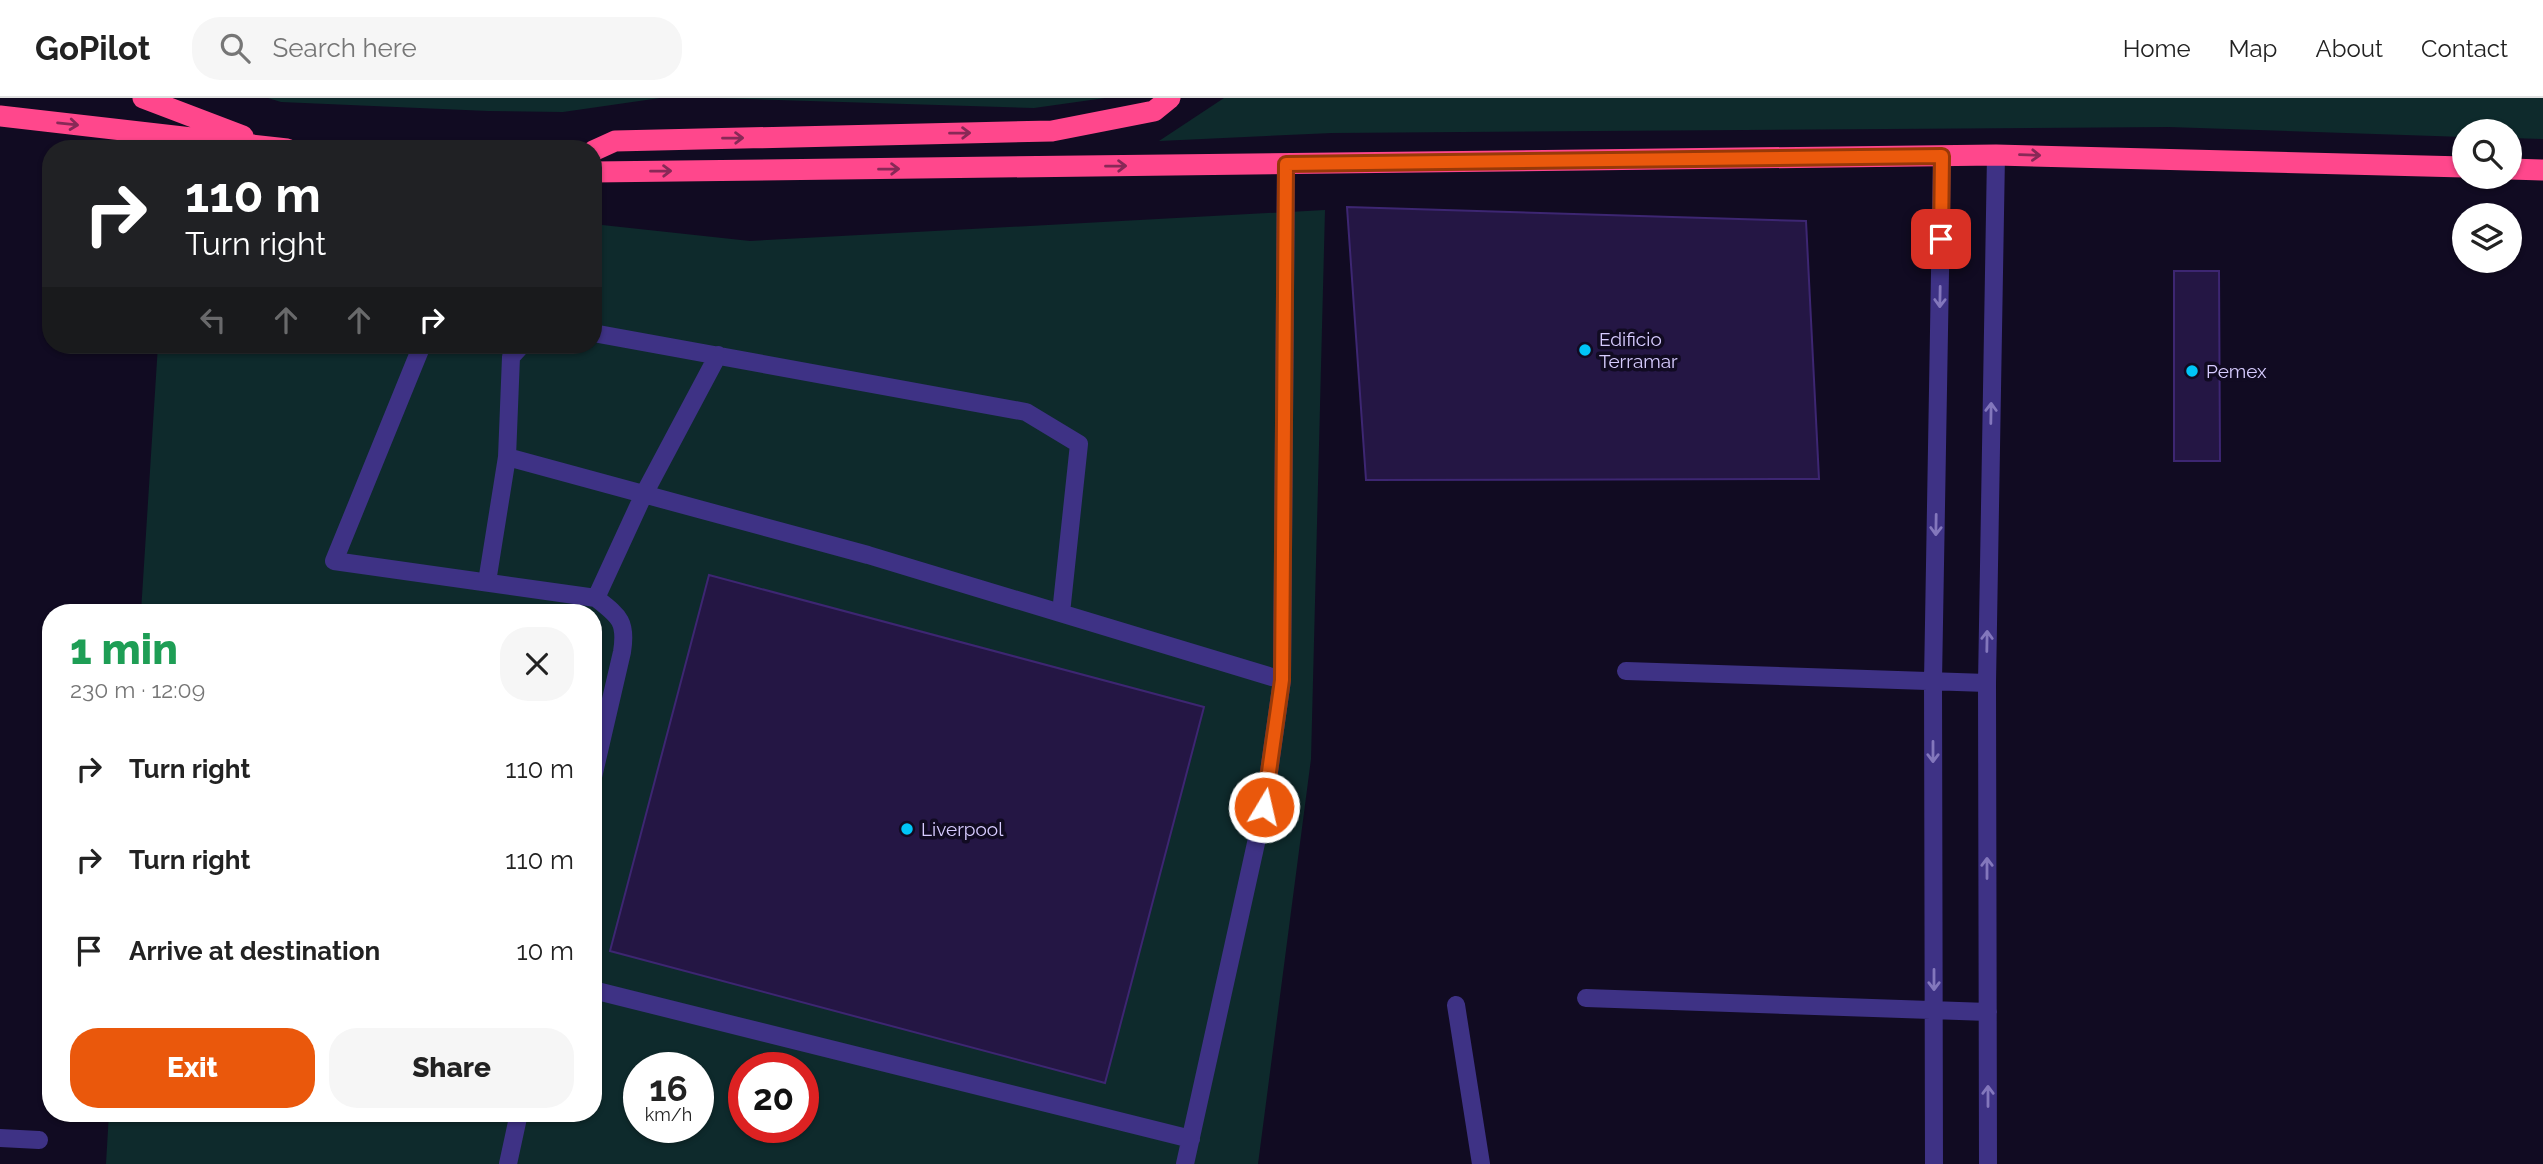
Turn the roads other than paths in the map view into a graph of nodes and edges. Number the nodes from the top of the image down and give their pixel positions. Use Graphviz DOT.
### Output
graph roads {
  1 [pos="143,98"];
  2 [pos="1170,98"];
  3 [pos="0,116"];
  4 [pos="209,140"];
  5 [pos="257,140"];
  6 [pos="602,147"];
  7 [pos="1996,155"];
  8 [pos="1942,156"];
  9 [pos="1286,164"];
  10 [pos="2452,167"];
  11 [pos="2522,169"];
  12 [pos="2543,170"];
  13 [pos="602,172"];
  14 [pos="602,335"];
  15 [pos="418,354"];
  16 [pos="514,354"];
  17 [pos="718,355"];
  18 [pos="507,457"];
  19 [pos="643,496"];
  20 [pos="487,582"];
  21 [pos="596,598"];
  22 [pos="1061,613"];
  23 [pos="1626,671"];
  24 [pos="1282,680"];
  25 [pos="1933,681"];
  26 [pos="1987,683"];
  27 [pos="602,736"];
  28 [pos="602,992"];
  29 [pos="1586,998"];
  30 [pos="1456,1005"];
  31 [pos="1934,1012"];
  32 [pos="1988,1012"];
  33 [pos="517,1122"];
  34 [pos="0,1138"];
  35 [pos="1191,1139"];
  36 [pos="39,1140"];
  37 [pos="509,1164"];
  38 [pos="1185,1164"];
  39 [pos="1481,1164"];
  40 [pos="1934,1164"];
  41 [pos="1988,1164"];
  1 -- 5 [label="highway"];
  6 -- 2 [label="highway, one-way"];
  3 -- 4 [label="highway, one-way"];
  7 -- 8 [label="highway"];
  7 -- 10 [label="highway, one-way"];
  26 -- 7 [label="street, one-way"];
  8 -- 9 [label="highway"];
  8 -- 25 [label="street, one-way"];
  13 -- 9 [label="highway, one-way"];
  9 -- 24 [label="street"];
  11 -- 12 [label="highway"];
  14 -- 17 [label="street"];
  15 -- 20 [label="street"];
  16 -- 18 [label="street"];
  17 -- 19 [label="street"];
  17 -- 22 [label="street"];
  18 -- 19 [label="street"];
  18 -- 20 [label="street"];
  19 -- 21 [label="street"];
  19 -- 22 [label="street"];
  20 -- 21 [label="street"];
  21 -- 27 [label="street"];
  22 -- 24 [label="street"];
  23 -- 25 [label="street"];
  24 -- 35 [label="street"];
  25 -- 26 [label="street"];
  25 -- 31 [label="street, one-way"];
  32 -- 26 [label="street, one-way"];
  28 -- 35 [label="street"];
  29 -- 31 [label="street"];
  30 -- 39 [label="street"];
  31 -- 32 [label="street"];
  31 -- 40 [label="street"];
  41 -- 32 [label="street, one-way"];
  33 -- 37 [label="street"];
  34 -- 36 [label="street"];
  35 -- 38 [label="street"];
}
